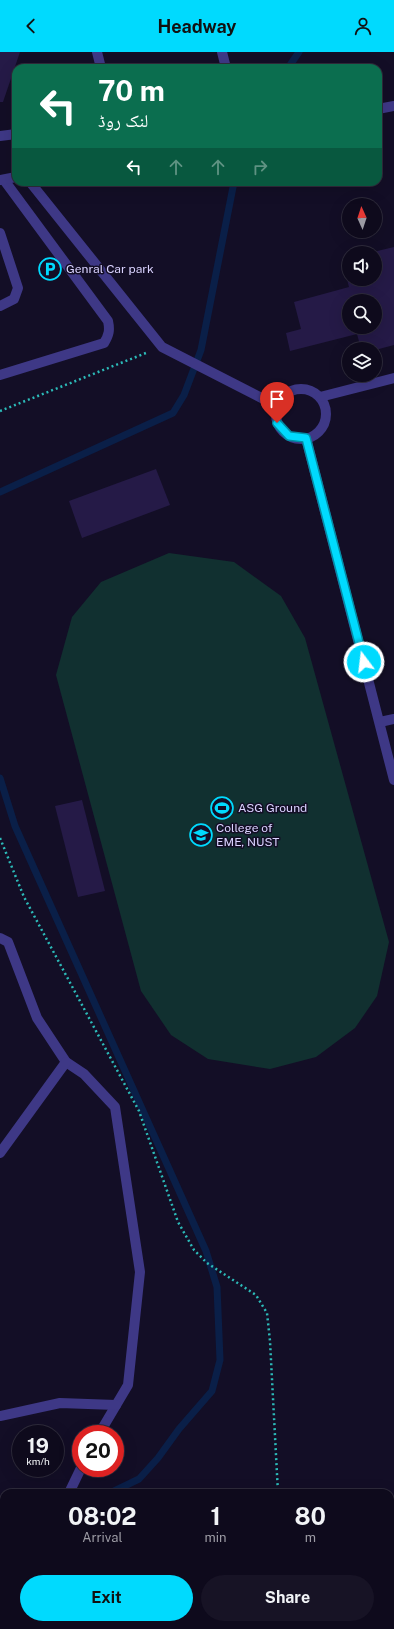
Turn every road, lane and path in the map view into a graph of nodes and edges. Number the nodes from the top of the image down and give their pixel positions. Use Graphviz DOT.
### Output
graph roads {
  1 [pos="97,52"];
  2 [pos="222,52"];
  3 [pos="100,64"];
  4 [pos="225,64"];
  5 [pos="394,106"];
  6 [pos="382,108"];
  7 [pos="12,134"];
  8 [pos="0,136"];
  9 [pos="12,178"];
  10 [pos="2,180"];
  11 [pos="33,186"];
  12 [pos="0,233"];
  13 [pos="0,306"];
  14 [pos="162,347"];
  15 [pos="0,375"];
  16 [pos="394,378"];
  17 [pos="320,397"];
  18 [pos="277,406"];
  19 [pos="0,411"];
  20 [pos="306,438"];
  21 [pos="394,719"];
  22 [pos="380,722"];
  23 [pos="394,780"];
  24 [pos="0,838"];
  25 [pos="0,938"];
  26 [pos="66,1062"];
  27 [pos="0,1153"];
  28 [pos="116,1405"];
  29 [pos="0,1416"];
  30 [pos="104,1425"];
  31 [pos="77,1477"];
  32 [pos="71,1489"];
  33 [pos="278,1489"];
  1 -- 3 [label="street"];
  2 -- 4 [label="street"];
  5 -- 6 [label="street"];
  7 -- 8 [label="street"];
  9 -- 10 [label="street"];
  10 -- 15 [label="street"];
  11 -- 14 [label="street"];
  12 -- 13 [label="street"];
  14 -- 18 [label="street"];
  14 -- 19 [label="path"];
  16 -- 17 [label="street"];
  17 -- 18 [label="street"];
  17 -- 20 [label="street"];
  18 -- 20 [label="street"];
  20 -- 22 [label="street"];
  21 -- 22 [label="street"];
  22 -- 23 [label="street"];
  24 -- 33 [label="path"];
  25 -- 26 [label="street"];
  26 -- 27 [label="street"];
  26 -- 28 [label="street"];
  28 -- 29 [label="street"];
  28 -- 30 [label="street"];
  31 -- 32 [label="street"];
}
